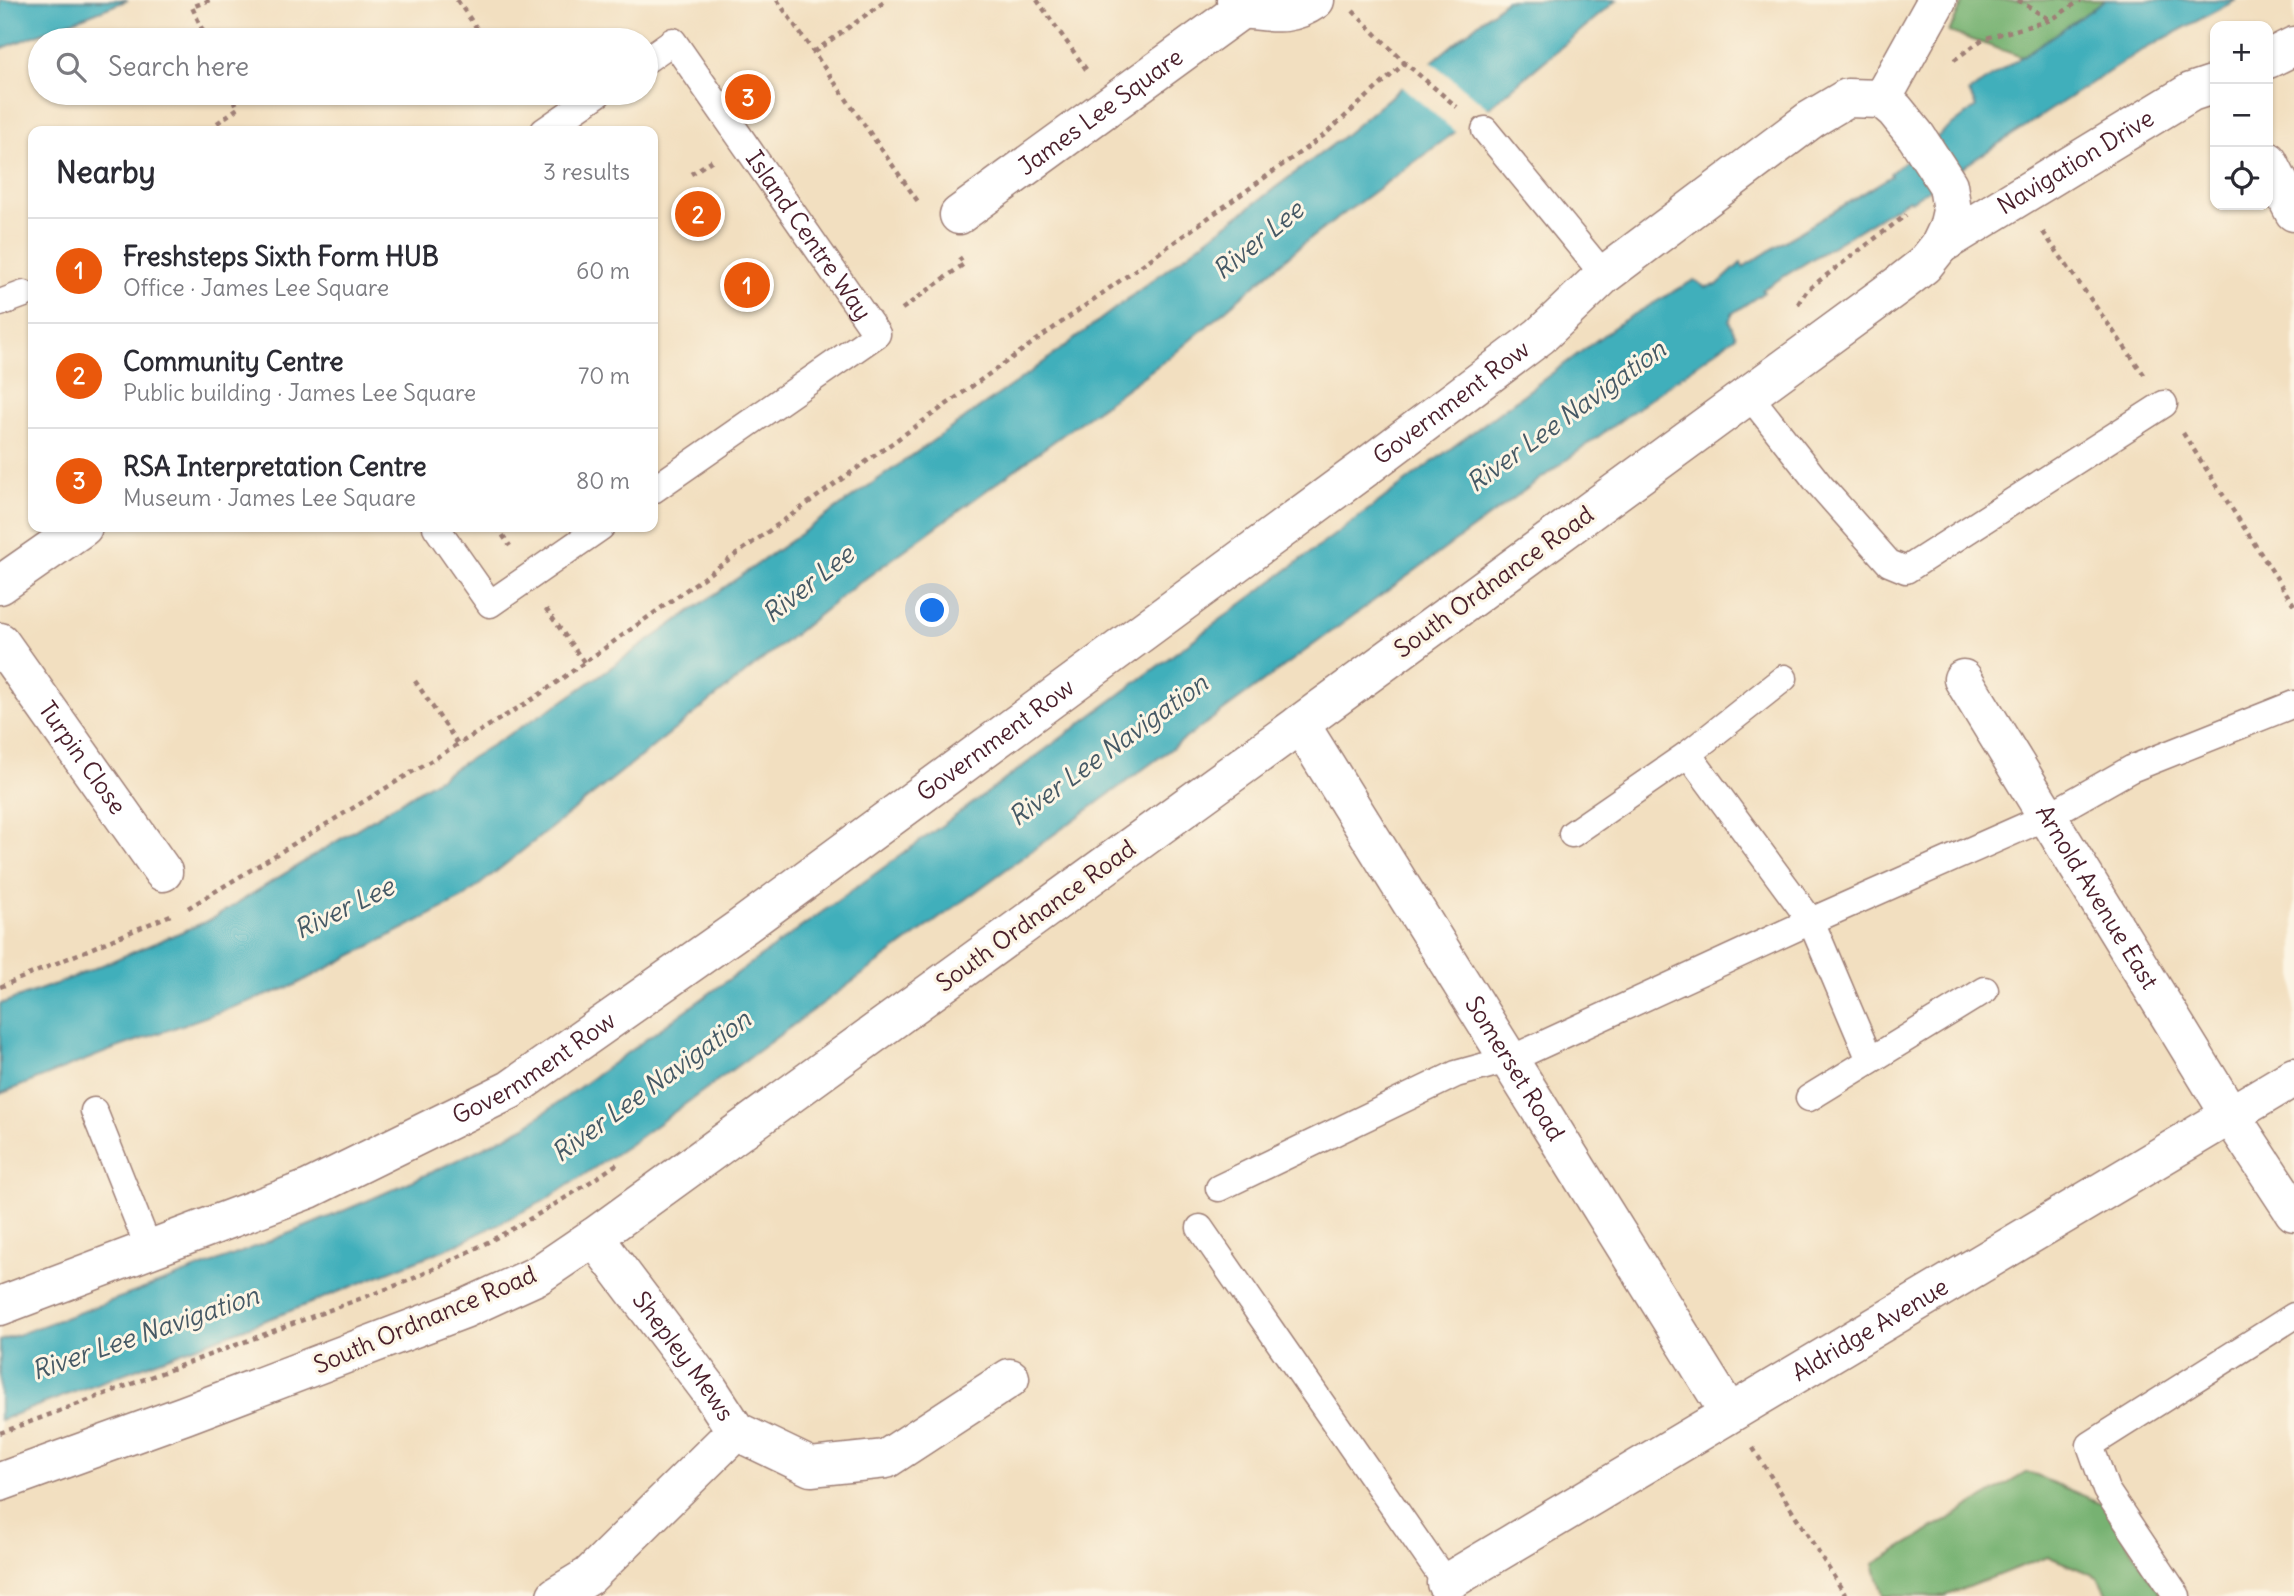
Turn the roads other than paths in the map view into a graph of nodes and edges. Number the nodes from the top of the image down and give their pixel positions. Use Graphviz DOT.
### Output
graph roads {
  1 [pos="1937,0"];
  2 [pos="1331,3"];
  3 [pos="1239,4"];
  4 [pos="2294,46"];
  5 [pos="658,52"];
  6 [pos="2273,56"];
  7 [pos="2210,86"];
  8 [pos="1882,99"];
  9 [pos="582,105"];
  10 [pos="551,126"];
  11 [pos="1485,130"];
  12 [pos="2273,171"];
  13 [pos="2294,212"];
  14 [pos="1947,214"];
  15 [pos="948,222"];
  16 [pos="1604,275"];
  17 [pos="1749,395"];
  18 [pos="2164,404"];
  19 [pos="658,487"];
  20 [pos="76,532"];
  21 [pos="440,532"];
  22 [pos="594,532"];
  23 [pos="0,585"];
  24 [pos="0,642"];
  25 [pos="1784,678"];
  26 [pos="1963,678"];
  27 [pos="2294,704"];
  28 [pos="1300,724"];
  29 [pos="1688,754"];
  30 [pos="2048,816"];
  31 [pos="1572,834"];
  32 [pos="163,872"];
  33 [pos="1811,921"];
  34 [pos="1986,990"];
  35 [pos="1511,1059"];
  36 [pos="1870,1060"];
  37 [pos="2294,1077"];
  38 [pos="1809,1098"];
  39 [pos="94,1111"];
  40 [pos="2231,1116"];
  41 [pos="1219,1188"];
  42 [pos="2294,1212"];
  43 [pos="1200,1228"];
  44 [pos="594,1237"];
  45 [pos="149,1249"];
  46 [pos="0,1306"];
  47 [pos="2294,1316"];
  48 [pos="1010,1378"];
  49 [pos="1729,1413"];
  50 [pos="736,1431"];
  51 [pos="0,1482"];
  52 [pos="1446,1583"];
  53 [pos="556,1596"];
  54 [pos="2177,1596"];
  1 -- 8 [label="street"];
  2 -- 3 [label="street"];
  3 -- 15 [label="street, James Lee Square"];
  4 -- 6 [label="street"];
  5 -- 19 [label="lane, Island Centre Way"];
  7 -- 14 [label="street, Navigation Drive"];
  8 -- 14 [label="street"];
  8 -- 16 [label="street, Government Row"];
  9 -- 10 [label="lane"];
  11 -- 16 [label="lane"];
  12 -- 13 [label="street"];
  14 -- 17 [label="street, South Ordnance Road"];
  16 -- 45 [label="street, Government Row"];
  17 -- 18 [label="lane"];
  17 -- 28 [label="street, South Ordnance Road"];
  20 -- 23 [label="street"];
  21 -- 22 [label="lane"];
  24 -- 32 [label="street, Turpin Close"];
  25 -- 29 [label="lane"];
  26 -- 30 [label="street, Arnold Avenue East"];
  27 -- 30 [label="lane"];
  28 -- 35 [label="street, Somerset Road"];
  28 -- 44 [label="street, South Ordnance Road"];
  29 -- 31 [label="lane"];
  29 -- 33 [label="lane"];
  30 -- 33 [label="lane"];
  30 -- 40 [label="street, Arnold Avenue East"];
  33 -- 35 [label="lane"];
  33 -- 36 [label="lane"];
  34 -- 36 [label="lane"];
  35 -- 41 [label="lane"];
  35 -- 49 [label="street, Somerset Road"];
  36 -- 38 [label="lane"];
  37 -- 40 [label="street, Aldridge Avenue"];
  39 -- 45 [label="lane"];
  40 -- 42 [label="street, Arnold Avenue East"];
  40 -- 49 [label="street, Aldridge Avenue"];
  43 -- 52 [label="lane"];
  44 -- 50 [label="street, Shepley Mews"];
  44 -- 51 [label="street, South Ordnance Road"];
  45 -- 46 [label="street, Government Row"];
  47 -- 54 [label="lane"];
  48 -- 50 [label="street, Shepley Mews"];
  49 -- 52 [label="street, Aldridge Avenue"];
  50 -- 53 [label="street"];
}
